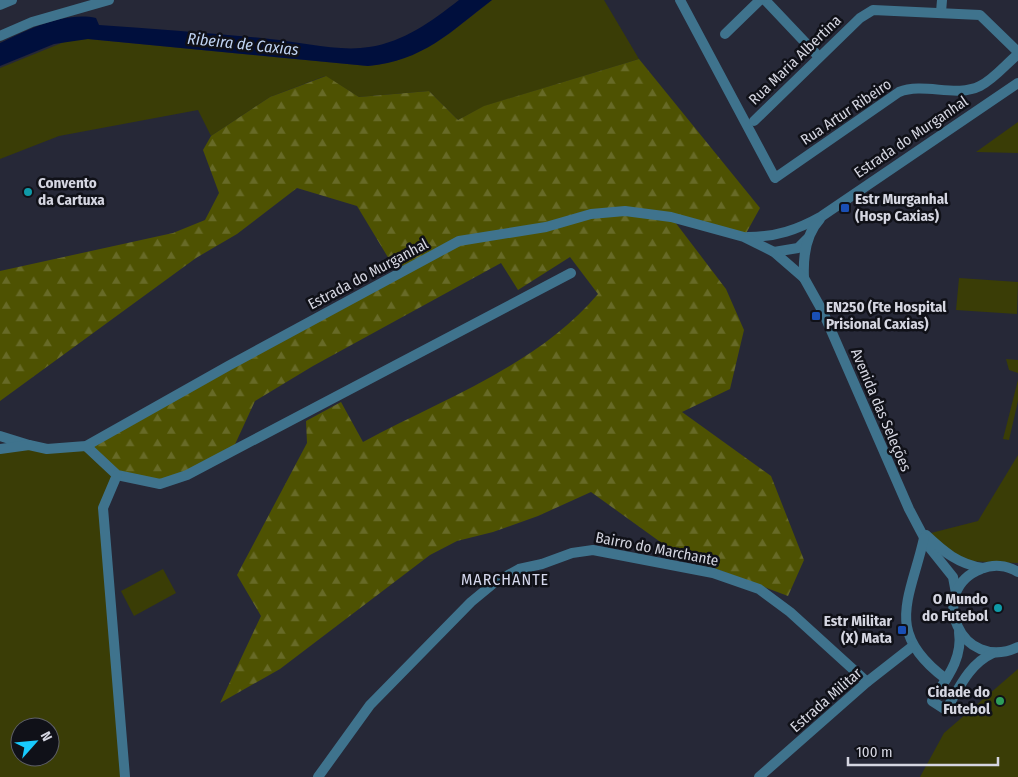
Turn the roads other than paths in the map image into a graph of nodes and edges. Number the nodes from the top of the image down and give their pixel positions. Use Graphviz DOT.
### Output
graph roads {
  1 [pos="12,0"];
  2 [pos="103,0"];
  3 [pos="680,0"];
  4 [pos="760,0"];
  5 [pos="765,0"];
  6 [pos="942,0"];
  7 [pos="78,4"];
  8 [pos="0,5"];
  9 [pos="941,12"];
  10 [pos="725,34"];
  11 [pos="0,36"];
  12 [pos="1018,53"];
  13 [pos="819,57"];
  14 [pos="1018,84"];
  15 [pos="754,121"];
  16 [pos="822,216"];
  17 [pos="797,230"];
  18 [pos="744,237"];
  19 [pos="808,238"];
  20 [pos="774,252"];
  21 [pos="571,273"];
  22 [pos="804,278"];
  23 [pos="0,436"];
  24 [pos="29,445"];
  25 [pos="86,446"];
  26 [pos="0,449"];
  27 [pos="117,475"];
  28 [pos="918,528"];
  29 [pos="924,538"];
  30 [pos="941,563"];
  31 [pos="984,568"];
  32 [pos="914,571"];
  33 [pos="1018,572"];
  34 [pos="956,593"];
  35 [pos="959,631"];
  36 [pos="913,646"];
  37 [pos="1018,647"];
  38 [pos="993,653"];
  39 [pos="946,679"];
  40 [pos="868,682"];
  41 [pos="125,777"];
  42 [pos="318,777"];
  43 [pos="759,777"];
  1 -- 8 [label="street"];
  2 -- 7 [label="street"];
  3 -- 12 [label="street, Rua Artur Ribeiro"];
  4 -- 10 [label="street"];
  5 -- 13 [label="street"];
  6 -- 9 [label="street"];
  7 -- 11 [label="street"];
  9 -- 12 [label="street, Rua Maria Albertina"];
  9 -- 13 [label="street, Rua Maria Albertina"];
  13 -- 15 [label="street, Rua Maria Albertina"];
  14 -- 16 [label="street, Estrada do Murganhal"];
  16 -- 17 [label="street, Estrada do Murganhal"];
  16 -- 19 [label="street, Estrada do Murganhal"];
  17 -- 18 [label="street, Estrada do Murganhal"];
  17 -- 20 [label="street, Estrada do Murganhal"];
  18 -- 20 [label="street, Estrada do Murganhal"];
  18 -- 25 [label="street, Estrada do Murganhal"];
  19 -- 20 [label="street, Estrada do Murganhal"];
  19 -- 22 [label="street, Estrada do Murganhal"];
  20 -- 22 [label="street, Estrada do Murganhal"];
  21 -- 27 [label="street"];
  22 -- 28 [label="street, Avenida das Seleções"];
  23 -- 24 [label="street"];
  24 -- 25 [label="street, Estrada do Murganhal"];
  24 -- 26 [label="street"];
  25 -- 27 [label="street"];
  27 -- 41 [label="street"];
  28 -- 29 [label="street, Avenida das Seleções"];
  28 -- 31 [label="street, Avenida das Seleções"];
  29 -- 30 [label="street, Avenida das Seleções"];
  29 -- 32 [label="street"];
  30 -- 32 [label="street"];
  30 -- 34 [label="street, Avenida das Seleções"];
  31 -- 33 [label="street, Avenida das Seleções"];
  31 -- 34 [label="street"];
  32 -- 36 [label="street"];
  34 -- 35 [label="street"];
  35 -- 38 [label="street"];
  35 -- 39 [label="street"];
  36 -- 39 [label="street"];
  36 -- 40 [label="street, Estrada Militar"];
  37 -- 38 [label="street"];
  38 -- 39 [label="street"];
  40 -- 42 [label="street, Bairro do Marchante"];
  40 -- 43 [label="street, Estrada Militar"];
}
